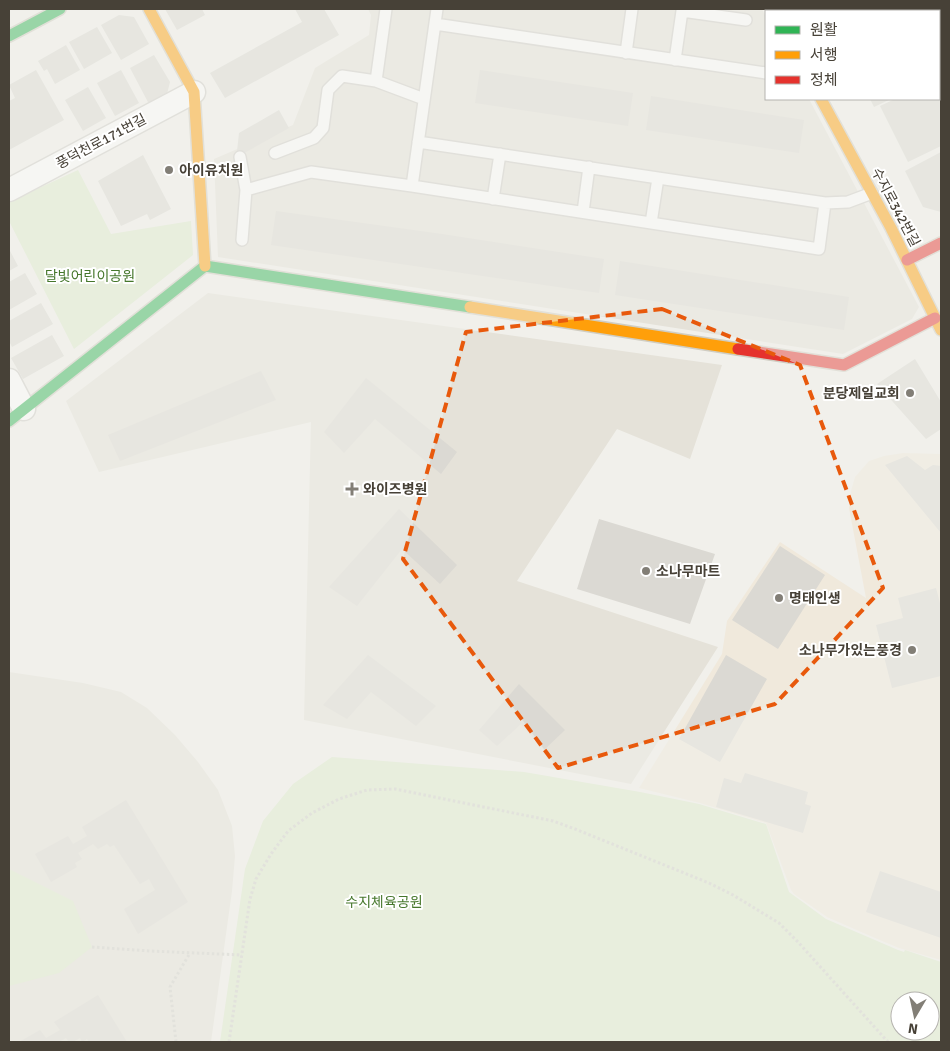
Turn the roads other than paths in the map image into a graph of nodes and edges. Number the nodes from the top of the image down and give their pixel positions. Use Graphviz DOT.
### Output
graph roads {
  1 [pos="60,9"];
  2 [pos="148,9"];
  3 [pos="386,9"];
  4 [pos="437,9"];
  5 [pos="632,9"];
  6 [pos="746,20"];
  7 [pos="435,24"];
  8 [pos="9,36"];
  9 [pos="626,53"];
  10 [pos="675,60"];
  11 [pos="765,73"];
  12 [pos="376,81"];
  13 [pos="194,92"];
  14 [pos="424,99"];
  15 [pos="822,100"];
  16 [pos="418,142"];
  17 [pos="275,153"];
  18 [pos="500,154"];
  19 [pos="240,158"];
  20 [pos="589,167"];
  21 [pos="658,178"];
  22 [pos="412,186"];
  23 [pos="9,190"];
  24 [pos="246,190"];
  25 [pos="872,193"];
  26 [pos="493,198"];
  27 [pos="825,203"];
  28 [pos="583,212"];
  29 [pos="651,223"];
  30 [pos="242,240"];
  31 [pos="941,243"];
  32 [pos="907,260"];
  33 [pos="205,266"];
  34 [pos="935,318"];
  35 [pos="941,330"];
  36 [pos="9,380"];
  37 [pos="16,415"];
  1 -- 8 [label="street"];
  2 -- 13 [label="street"];
  3 -- 12 [label="lane"];
  4 -- 7 [label="lane"];
  5 -- 9 [label="lane"];
  6 -- 10 [label="lane"];
  7 -- 9 [label="lane"];
  7 -- 14 [label="lane"];
  9 -- 10 [label="lane"];
  10 -- 11 [label="lane"];
  12 -- 14 [label="lane"];
  12 -- 17 [label="lane"];
  13 -- 23 [label="street, 풍덕천로171번길"];
  13 -- 33 [label="street"];
  14 -- 16 [label="lane"];
  15 -- 25 [label="street, 수지로342번길"];
  16 -- 18 [label="lane"];
  16 -- 22 [label="lane"];
  18 -- 20 [label="lane"];
  18 -- 26 [label="lane"];
  19 -- 24 [label="lane"];
  20 -- 21 [label="lane"];
  20 -- 28 [label="lane"];
  21 -- 27 [label="lane"];
  21 -- 29 [label="lane"];
  22 -- 24 [label="lane"];
  22 -- 26 [label="lane"];
  24 -- 30 [label="lane"];
  25 -- 27 [label="lane"];
  25 -- 32 [label="street, 수지로342번길"];
  26 -- 28 [label="lane"];
  27 -- 29 [label="lane"];
  28 -- 29 [label="lane"];
  31 -- 32 [label="street"];
  32 -- 34 [label="street, 수지로342번길"];
  33 -- 34 [label="street"];
  33 -- 37 [label="street"];
  34 -- 35 [label="street, 수지로342번길"];
  36 -- 37 [label="street"];
}
